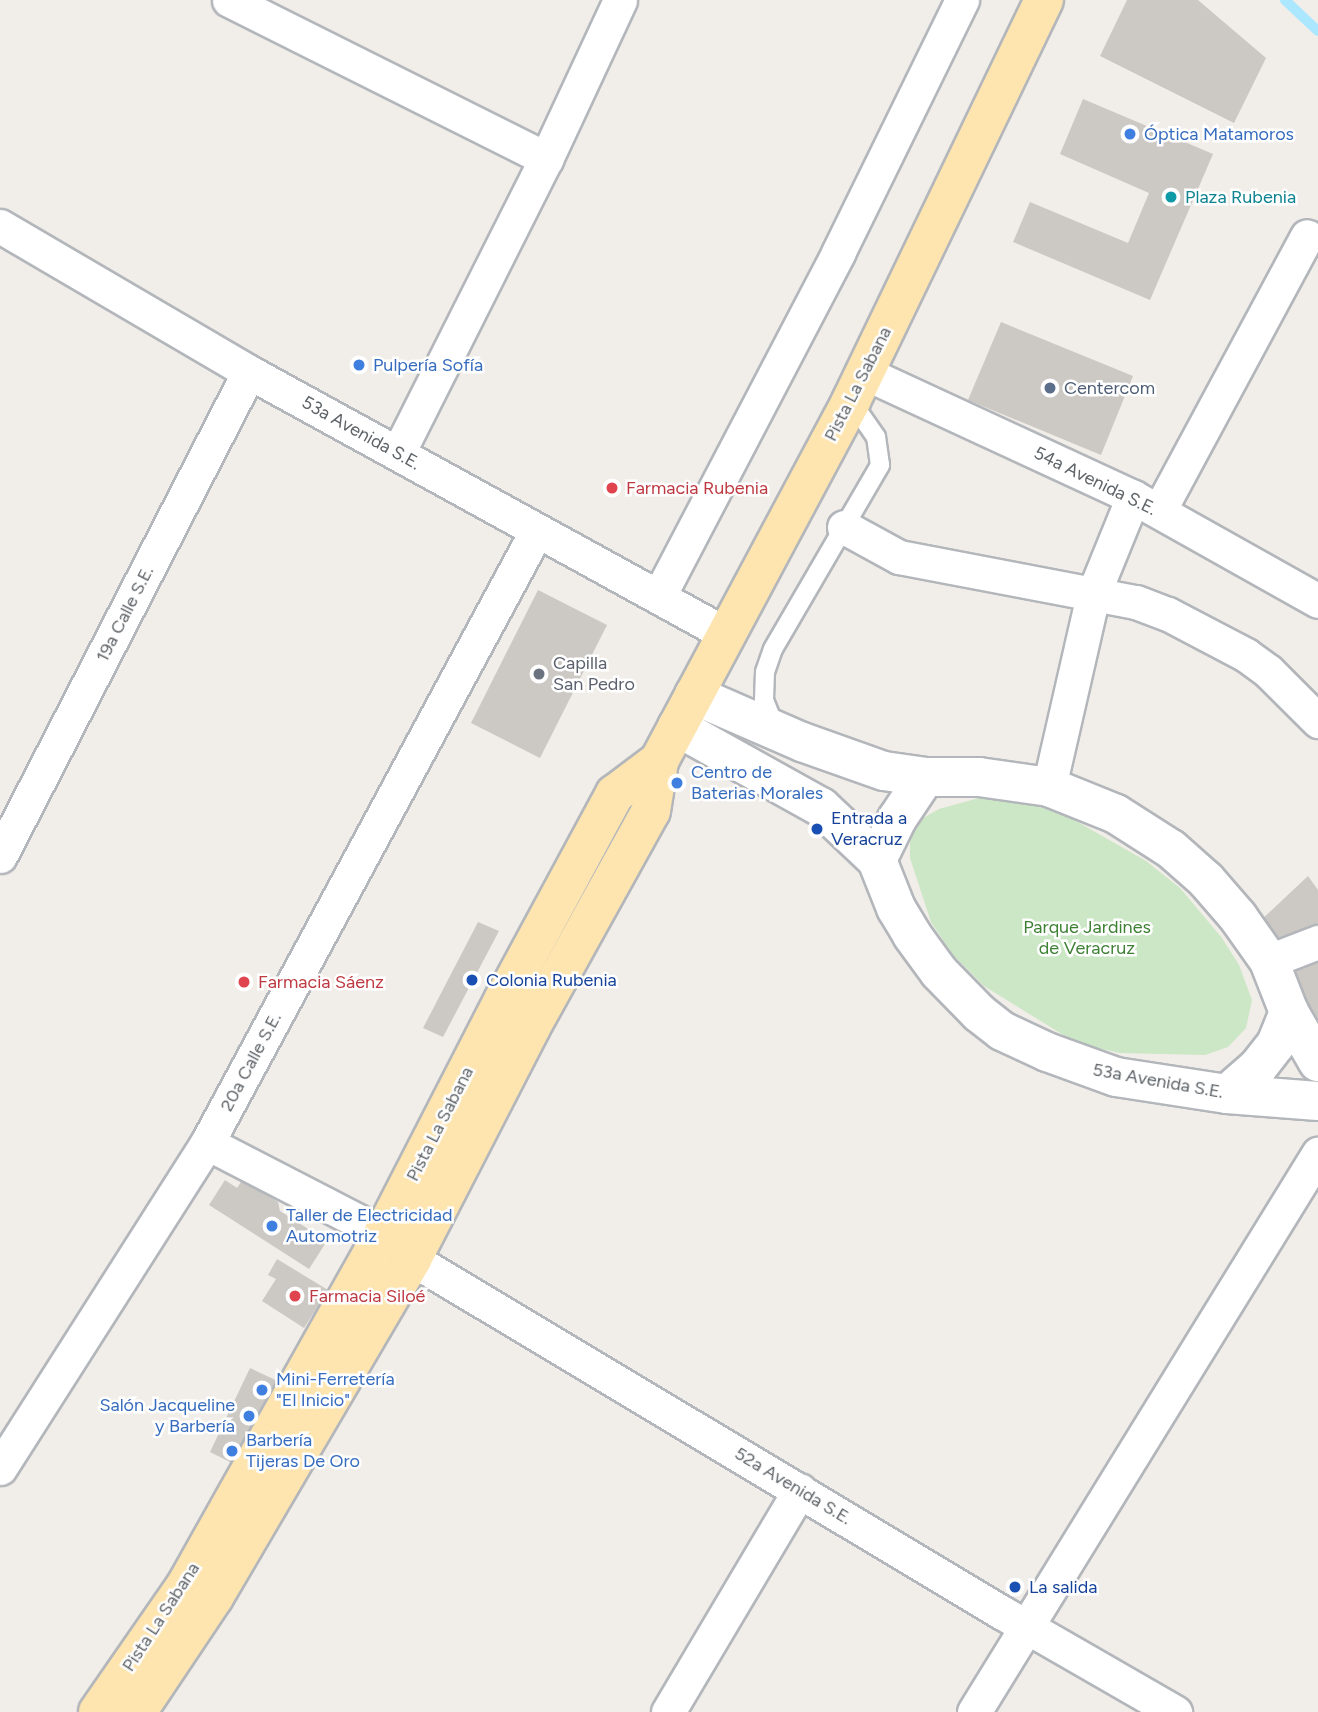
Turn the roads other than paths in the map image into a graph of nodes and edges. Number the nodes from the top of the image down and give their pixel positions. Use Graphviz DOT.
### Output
graph roads {
  1 [pos="229,0"];
  2 [pos="620,0"];
  3 [pos="962,0"];
  4 [pos="1044,0"];
  5 [pos="546,159"];
  6 [pos="0,226"];
  7 [pos="1307,236"];
  8 [pos="249,372"];
  9 [pos="858,387"];
  10 [pos="398,453"];
  11 [pos="1146,504"];
  12 [pos="844,527"];
  13 [pos="537,530"];
  14 [pos="1093,595"];
  15 [pos="659,596"];
  16 [pos="1318,601"];
  17 [pos="726,634"];
  18 [pos="685,711"];
  19 [pos="1318,721"];
  20 [pos="776,729"];
  21 [pos="659,761"];
  22 [pos="925,777"];
  23 [pos="1049,787"];
  24 [pos="0,856"];
  25 [pos="877,860"];
  26 [pos="1318,942"];
  27 [pos="1269,961"];
  28 [pos="1289,1012"];
  29 [pos="1318,1062"];
  30 [pos="1227,1094"];
  31 [pos="1318,1101"];
  32 [pos="207,1143"];
  33 [pos="1318,1154"];
  34 [pos="383,1234"];
  35 [pos="412,1259"];
  36 [pos="0,1468"];
  37 [pos="800,1490"];
  38 [pos="1027,1627"];
  39 [pos="98,1712"];
  40 [pos="137,1712"];
  41 [pos="668,1712"];
  42 [pos="974,1712"];
  43 [pos="1175,1712"];
  1 -- 5 [label="street"];
  2 -- 5 [label="street"];
  3 -- 15 [label="street"];
  4 -- 9 [label="main road, Pista La Sabana"];
  5 -- 10 [label="street"];
  6 -- 8 [label="street, 53a Avenida S.E."];
  7 -- 11 [label="street"];
  8 -- 10 [label="street, 53a Avenida S.E."];
  8 -- 24 [label="street, 19a Calle S.E."];
  9 -- 11 [label="street, 54a Avenida S.E."];
  9 -- 12 [label="lane"];
  9 -- 17 [label="main road, Pista La Sabana"];
  10 -- 13 [label="street, 53a Avenida S.E."];
  11 -- 14 [label="street"];
  11 -- 16 [label="street, 54a Avenida S.E."];
  12 -- 14 [label="street"];
  12 -- 20 [label="lane"];
  13 -- 15 [label="street, 53a Avenida S.E."];
  13 -- 32 [label="street, 20a Calle S.E."];
  14 -- 19 [label="street"];
  14 -- 23 [label="street"];
  15 -- 17 [label="street, 53a Avenida S.E."];
  17 -- 18 [label="main road, Pista La Sabana"];
  18 -- 20 [label="street"];
  18 -- 21 [label="main road, Pista La Sabana"];
  18 -- 25 [label="street, 53a Avenida S.E."];
  20 -- 22 [label="street"];
  21 -- 34 [label="main road, Pista La Sabana"];
  21 -- 35 [label="main road, Pista La Sabana"];
  22 -- 23 [label="street"];
  22 -- 25 [label="street"];
  23 -- 27 [label="street"];
  25 -- 30 [label="street, 53a Avenida S.E."];
  26 -- 27 [label="street"];
  27 -- 28 [label="street"];
  28 -- 29 [label="street"];
  28 -- 30 [label="street"];
  30 -- 31 [label="street, 53a Avenida S.E."];
  32 -- 34 [label="street"];
  32 -- 36 [label="street, 20a Calle S.E."];
  33 -- 38 [label="street"];
  34 -- 39 [label="main road, Pista La Sabana"];
  35 -- 37 [label="street, 52a Avenida S.E."];
  35 -- 40 [label="main road, Pista La Sabana"];
  37 -- 38 [label="street, 52a Avenida S.E."];
  37 -- 41 [label="street"];
  38 -- 42 [label="street"];
  38 -- 43 [label="street, 52a Avenida S.E."];
}
